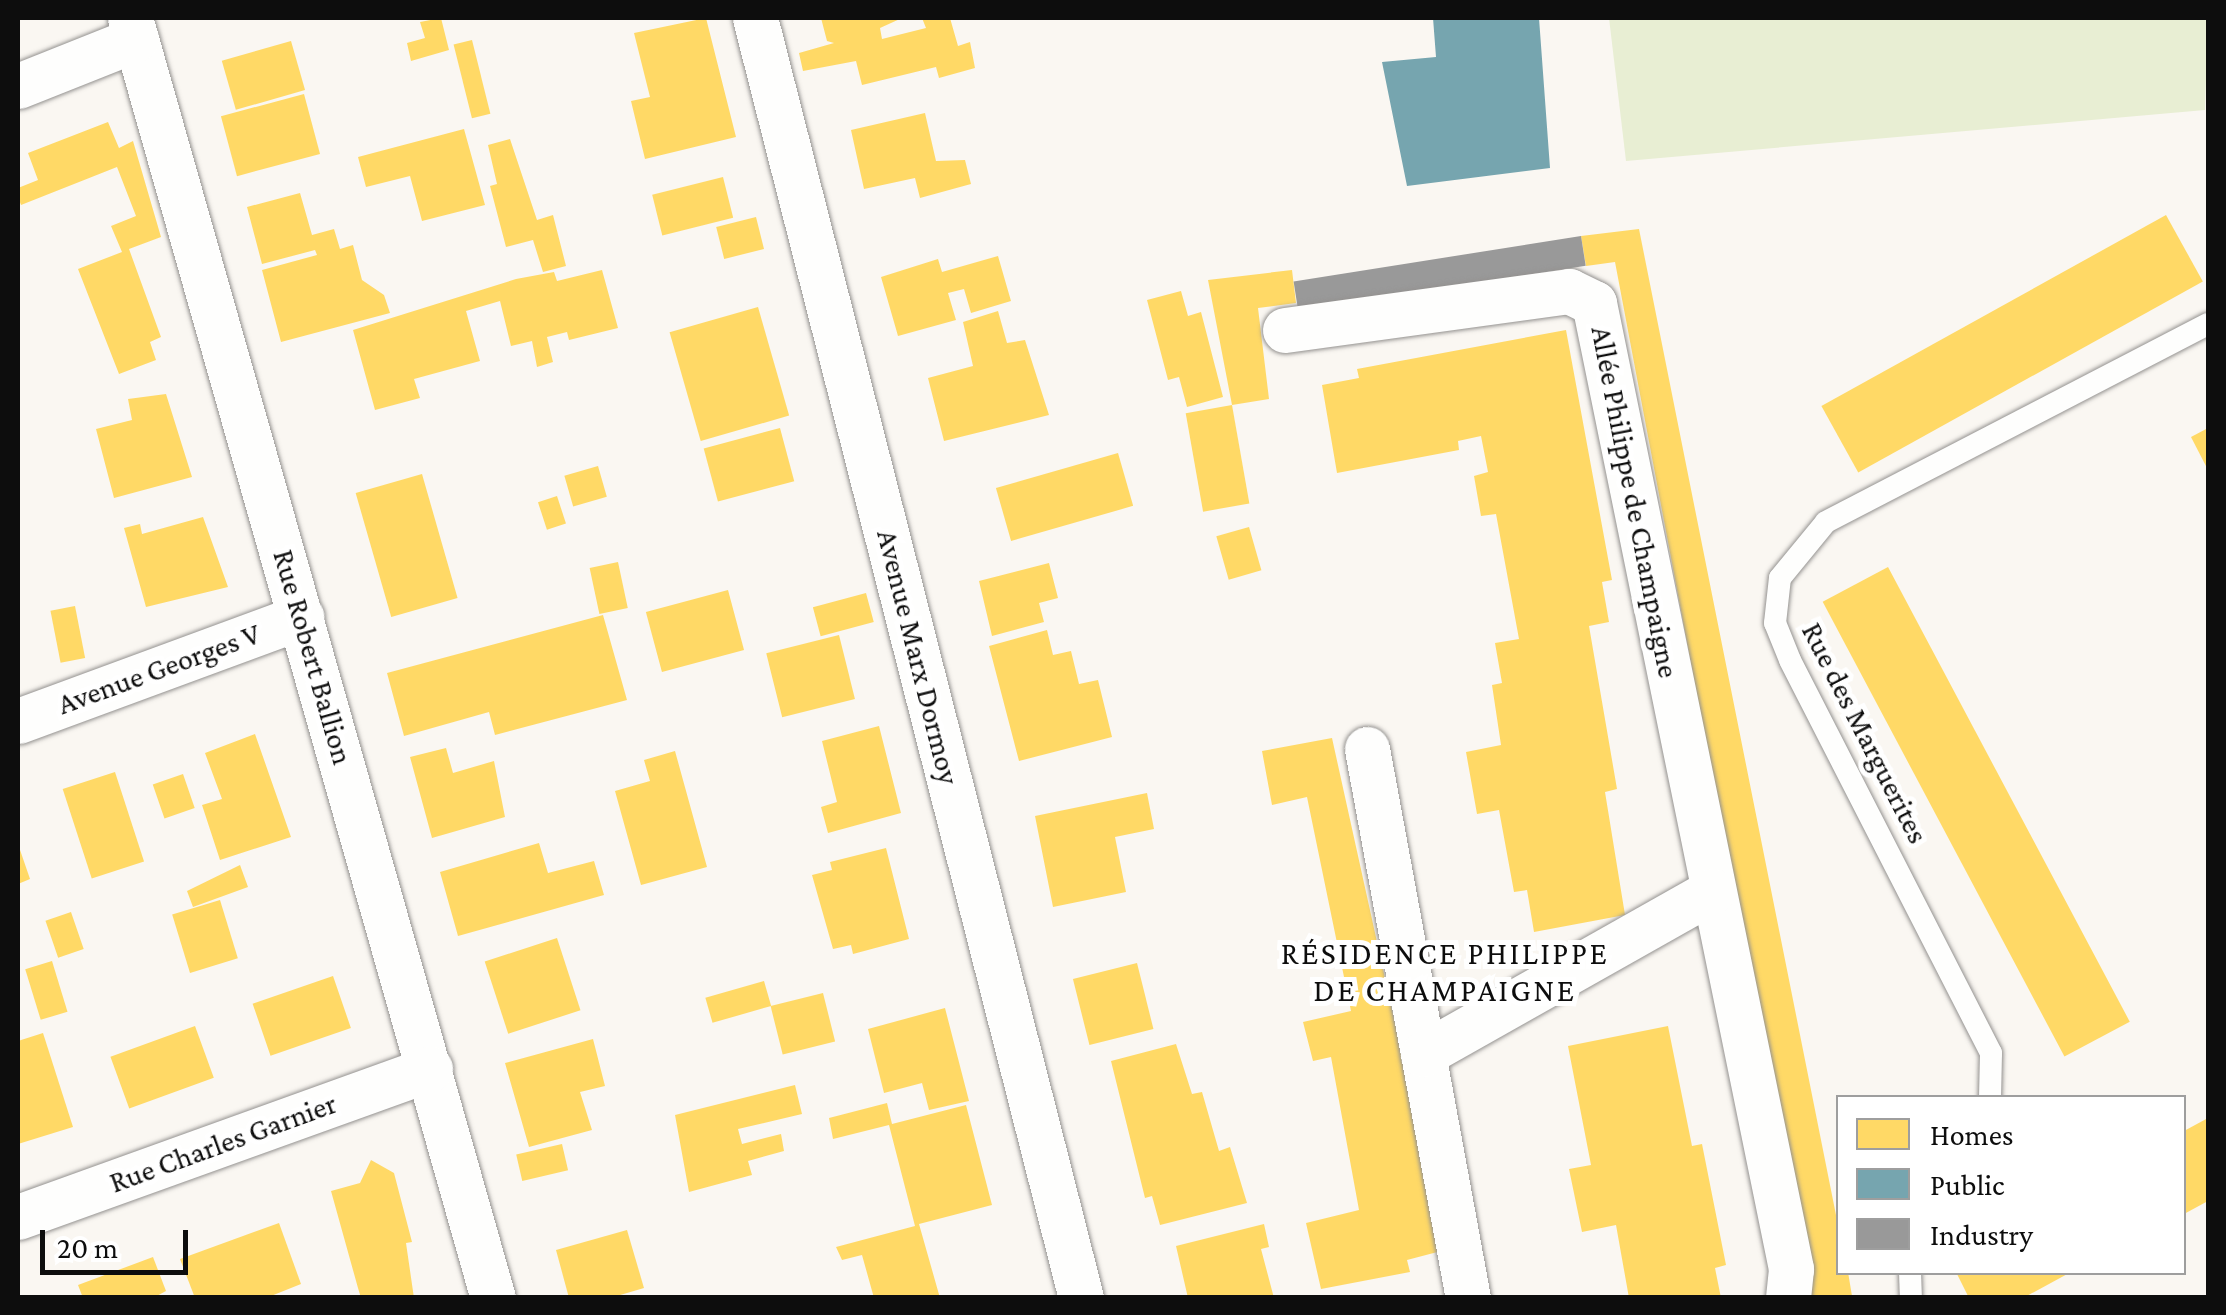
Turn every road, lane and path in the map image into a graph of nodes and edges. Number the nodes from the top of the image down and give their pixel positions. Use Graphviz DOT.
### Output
graph roads {
  1 [pos="756,18"];
  2 [pos="133,28"];
  3 [pos="18,86"];
  4 [pos="2208,324"];
  5 [pos="1286,330"];
  6 [pos="301,617"];
  7 [pos="18,721"];
  8 [pos="1367,749"];
  9 [pos="1712,891"];
  10 [pos="1424,1054"];
  11 [pos="430,1068"];
  12 [pos="1990,1095"];
  13 [pos="18,1217"];
  14 [pos="493,1298"];
  15 [pos="1081,1298"];
  16 [pos="1468,1298"];
  17 [pos="1788,1298"];
  1 -- 15 [label="street, Avenue Marx Dormoy"];
  2 -- 3 [label="street"];
  2 -- 6 [label="street, Rue Robert Ballion"];
  4 -- 12 [label="lane, Rue des Marguerites"];
  5 -- 9 [label="street, Allée Philippe de Champaigne"];
  6 -- 7 [label="street, Avenue Georges V"];
  6 -- 11 [label="street, Rue Robert Ballion"];
  8 -- 10 [label="street"];
  9 -- 10 [label="street"];
  9 -- 17 [label="street, Allée Philippe de Champaigne"];
  10 -- 16 [label="street"];
  11 -- 13 [label="street, Rue Charles Garnier"];
  11 -- 14 [label="street, Rue Robert Ballion"];
}
